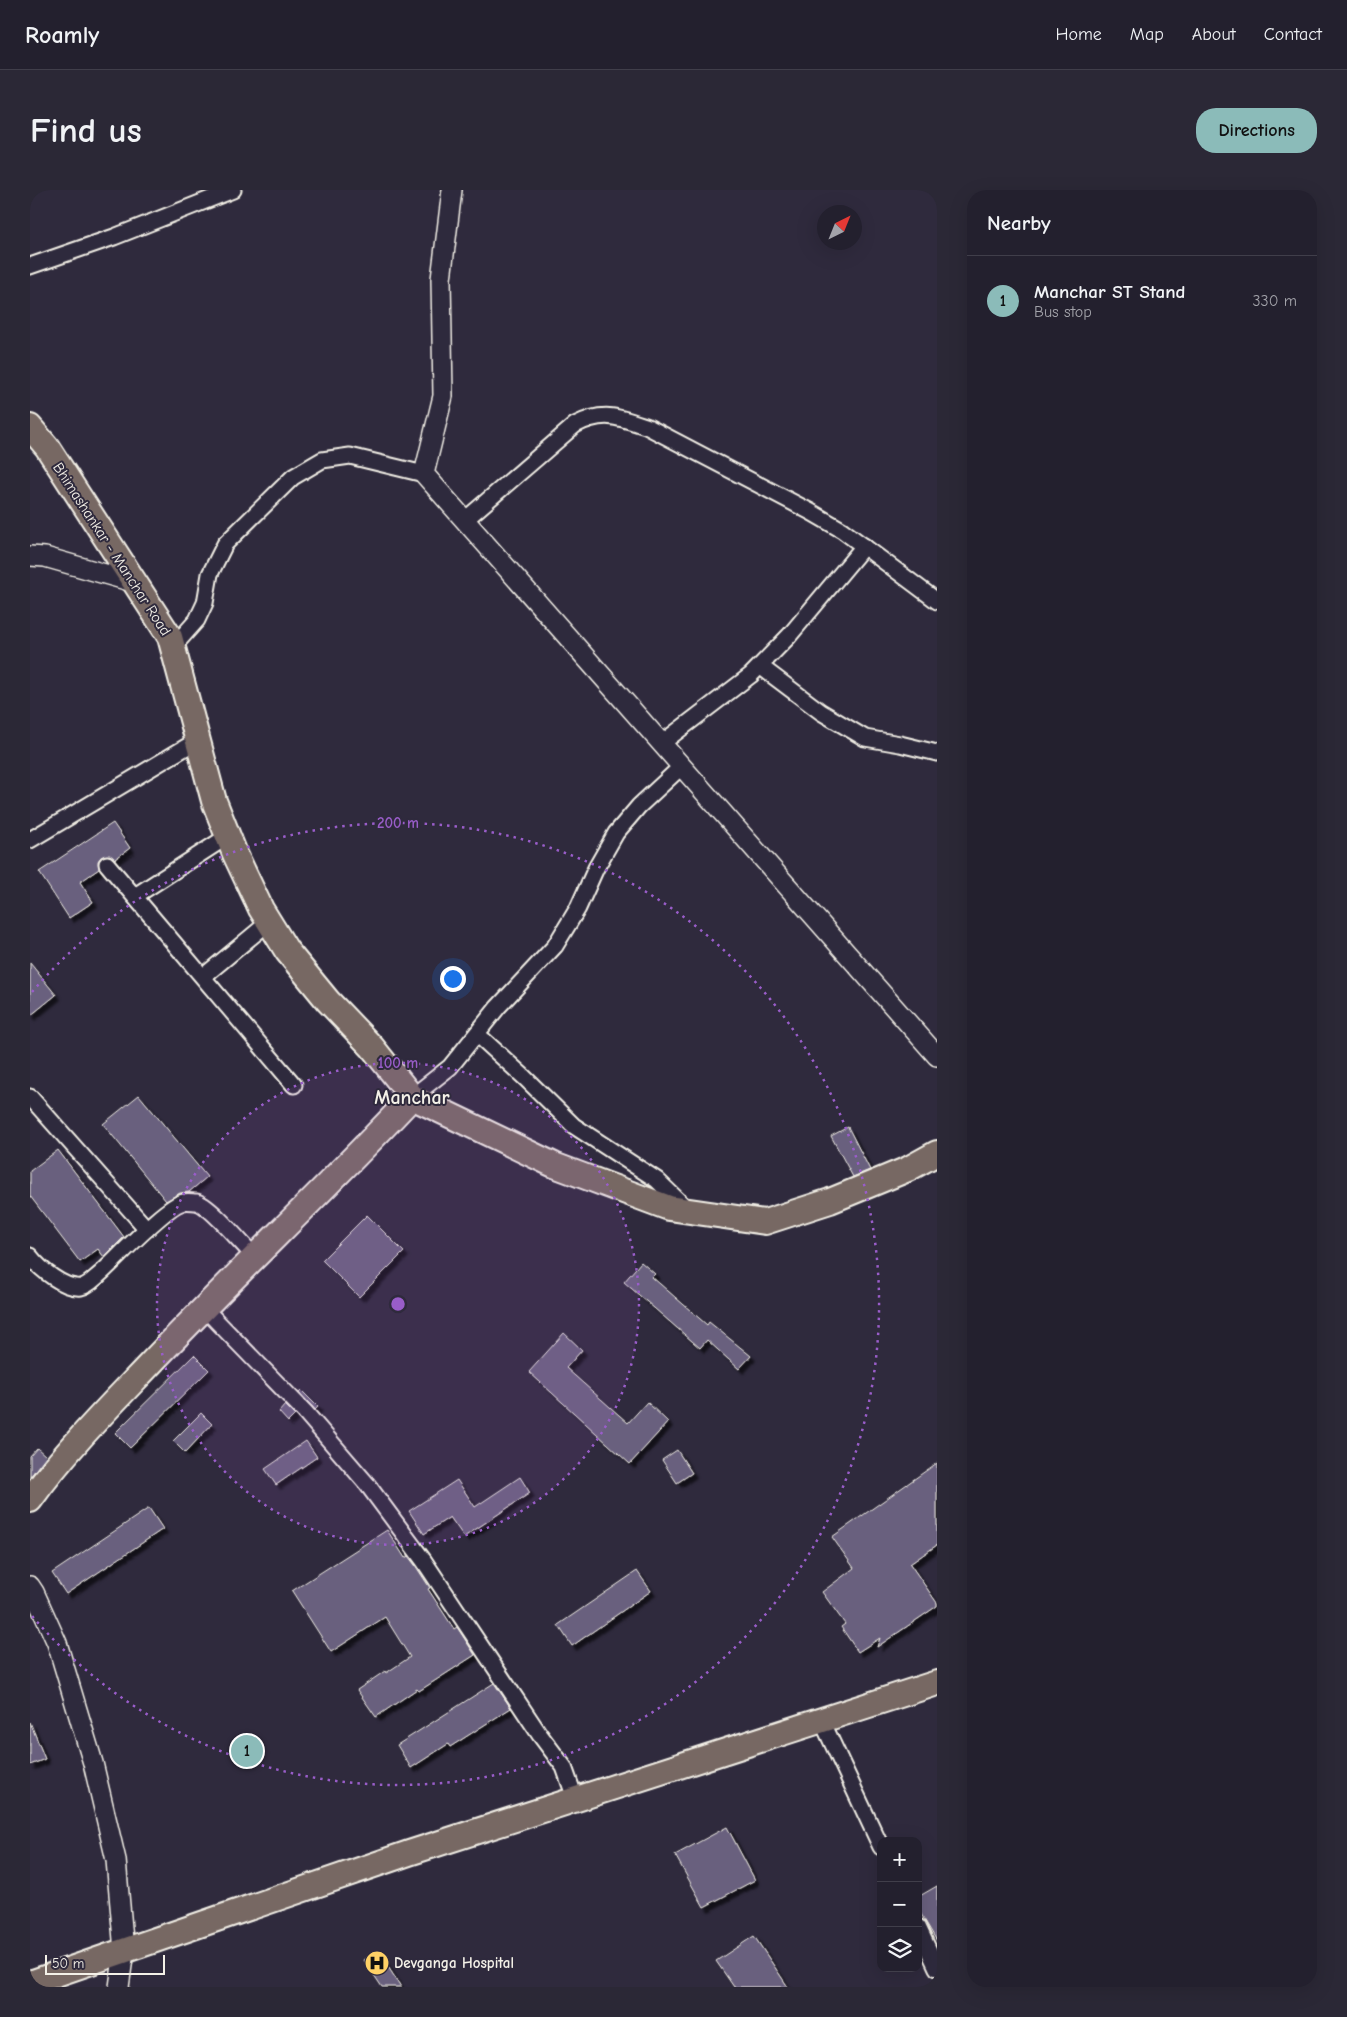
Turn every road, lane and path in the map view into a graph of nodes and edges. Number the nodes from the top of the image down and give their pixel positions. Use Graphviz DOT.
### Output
graph roads {
  1 [pos="233,190"];
  2 [pos="452,190"];
  3 [pos="30,266"];
  4 [pos="30,427"];
  5 [pos="424,474"];
  6 [pos="465,520"];
  7 [pos="864,546"];
  8 [pos="30,556"];
  9 [pos="133,582"];
  10 [pos="937,601"];
  11 [pos="173,647"];
  12 [pos="760,666"];
  13 [pos="198,740"];
  14 [pos="662,743"];
  15 [pos="937,753"];
  16 [pos="682,766"];
  17 [pos="228,836"];
  18 [pos="30,840"];
  19 [pos="107,864"];
  20 [pos="135,896"];
  21 [pos="269,922"];
  22 [pos="204,976"];
  23 [pos="477,1034"];
  24 [pos="937,1056"];
  25 [pos="294,1085"];
  26 [pos="30,1097"];
  27 [pos="412,1097"];
  28 [pos="937,1153"];
  29 [pos="690,1212"];
  30 [pos="147,1229"];
  31 [pos="30,1256"];
  32 [pos="254,1256"];
  33 [pos="203,1307"];
  34 [pos="30,1500"];
  35 [pos="30,1586"];
  36 [pos="937,1683"];
  37 [pos="822,1721"];
  38 [pos="575,1798"];
  39 [pos="877,1838"];
  40 [pos="922,1936"];
  41 [pos="124,1951"];
  42 [pos="937,1968"];
  43 [pos="30,1984"];
  44 [pos="119,1987"];
  1 -- 3 [label="street"];
  2 -- 5 [label="street"];
  4 -- 9 [label="main road, Bhimashankar - Manchar Road"];
  5 -- 6 [label="street"];
  5 -- 11 [label="street"];
  6 -- 7 [label="street"];
  6 -- 14 [label="street"];
  7 -- 10 [label="street"];
  7 -- 12 [label="street"];
  8 -- 9 [label="street"];
  9 -- 11 [label="main road, Bhimashankar - Manchar Road"];
  11 -- 13 [label="main road, Bhimashankar - Manchar Road"];
  12 -- 14 [label="street"];
  12 -- 15 [label="street"];
  13 -- 17 [label="main road, Bhimashankar - Manchar Road"];
  13 -- 18 [label="street"];
  14 -- 16 [label="street"];
  16 -- 23 [label="street"];
  16 -- 24 [label="street"];
  17 -- 20 [label="street"];
  17 -- 21 [label="main road, Bhimashankar - Manchar Road"];
  19 -- 20 [label="street"];
  20 -- 22 [label="street"];
  21 -- 22 [label="street"];
  21 -- 27 [label="main road, Bhimashankar - Manchar Road"];
  22 -- 25 [label="street"];
  23 -- 27 [label="street"];
  23 -- 29 [label="street"];
  26 -- 30 [label="street"];
  27 -- 29 [label="main road, Bhimashankar - Manchar Road"];
  27 -- 32 [label="main road"];
  28 -- 29 [label="main road, Bhimashankar - Manchar Road"];
  30 -- 31 [label="street"];
  30 -- 32 [label="street"];
  32 -- 33 [label="main road"];
  33 -- 34 [label="main road"];
  33 -- 38 [label="street"];
  35 -- 41 [label="street"];
  36 -- 37 [label="main road"];
  37 -- 38 [label="main road"];
  37 -- 39 [label="street"];
  38 -- 41 [label="main road"];
  40 -- 42 [label="street"];
  41 -- 43 [label="main road"];
  41 -- 44 [label="street"];
}
